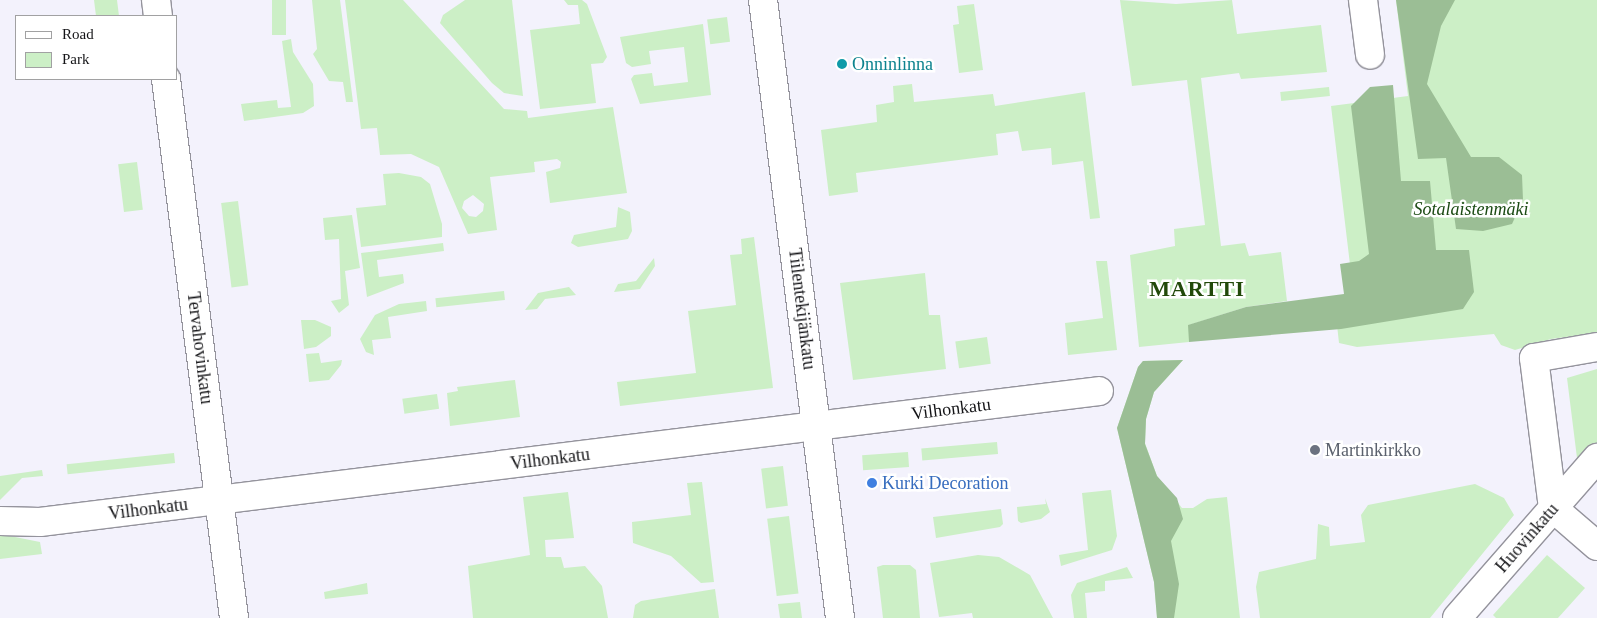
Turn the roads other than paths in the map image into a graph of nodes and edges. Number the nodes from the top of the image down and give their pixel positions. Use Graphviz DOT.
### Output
graph roads {
  1 [pos="156,0"];
  2 [pos="764,0"];
  3 [pos="1363,0"];
  4 [pos="158,15"];
  5 [pos="1370,55"];
  6 [pos="166,80"];
  7 [pos="1597,347"];
  8 [pos="1099,391"];
  9 [pos="816,426"];
  10 [pos="1597,458"];
  11 [pos="219,500"];
  12 [pos="1553,508"];
  13 [pos="0,521"];
  14 [pos="1597,546"];
  15 [pos="234,618"];
  16 [pos="840,618"];
  17 [pos="1457,618"];
  1 -- 4 [label="street"];
  2 -- 9 [label="street, Tiilentekijänkatu"];
  3 -- 5 [label="street"];
  6 -- 11 [label="street, Tervahovinkatu"];
  7 -- 12 [label="street"];
  8 -- 9 [label="street, Vilhonkatu"];
  9 -- 11 [label="street, Vilhonkatu"];
  9 -- 16 [label="street, Tiilentekijänkatu"];
  10 -- 12 [label="street, Huovinkatu"];
  11 -- 13 [label="street, Vilhonkatu"];
  11 -- 15 [label="street, Tervahovinkatu"];
  12 -- 14 [label="street"];
  12 -- 17 [label="street, Huovinkatu"];
}
